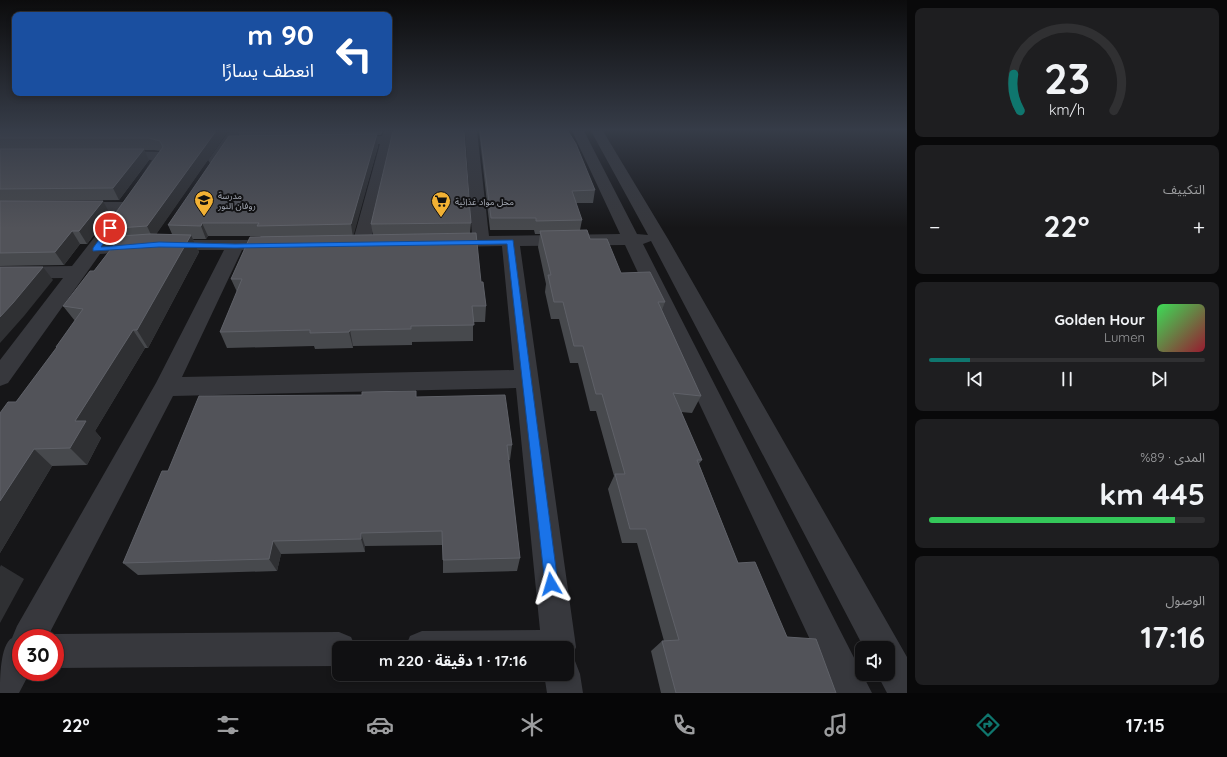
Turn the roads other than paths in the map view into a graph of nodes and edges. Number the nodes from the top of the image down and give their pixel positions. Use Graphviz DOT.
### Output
graph roads {
  1 [pos="158,163"];
  2 [pos="215,163"];
  3 [pos="382,163"];
  4 [pos="475,163"];
  5 [pos="594,163"];
  6 [pos="616,163"];
  7 [pos="206,174"];
  8 [pos="134,196"];
  9 [pos="63,207"];
  10 [pos="659,239"];
  11 [pos="632,240"];
  12 [pos="433,242"];
  13 [pos="481,242"];
  14 [pos="510,242"];
  15 [pos="361,244"];
  16 [pos="290,245"];
  17 [pos="235,246"];
  18 [pos="95,249"];
  19 [pos="0,272"];
  20 [pos="77,272"];
  21 [pos="0,377"];
  22 [pos="526,379"];
  23 [pos="166,387"];
  24 [pos="34,629"];
  25 [pos="558,641"];
  26 [pos="879,641"];
  27 [pos="332,649"];
  28 [pos="64,651"];
  29 [pos="12,670"];
  30 [pos="895,671"];
  31 [pos="563,681"];
  32 [pos="0,693"];
  33 [pos="565,693"];
  34 [pos="854,693"];
  35 [pos="907,693"];
  1 -- 8 [label="street"];
  2 -- 7 [label="street"];
  3 -- 15 [label="street"];
  4 -- 13 [label="street"];
  5 -- 11 [label="street"];
  6 -- 10 [label="street"];
  8 -- 9 [label="street"];
  8 -- 18 [label="street"];
  10 -- 11 [label="street"];
  10 -- 26 [label="street"];
  11 -- 14 [label="street"];
  11 -- 34 [label="street"];
  12 -- 13 [label="street"];
  13 -- 14 [label="street"];
  14 -- 22 [label="street"];
  16 -- 17 [label="street"];
  17 -- 18 [label="street"];
  17 -- 23 [label="street"];
  18 -- 20 [label="street"];
  19 -- 20 [label="street"];
  20 -- 21 [label="street"];
  22 -- 23 [label="street"];
  22 -- 25 [label="street"];
  23 -- 24 [label="street"];
  27 -- 28 [label="street"];
  29 -- 32 [label="street"];
  30 -- 35 [label="street"];
  31 -- 33 [label="street"];
}
